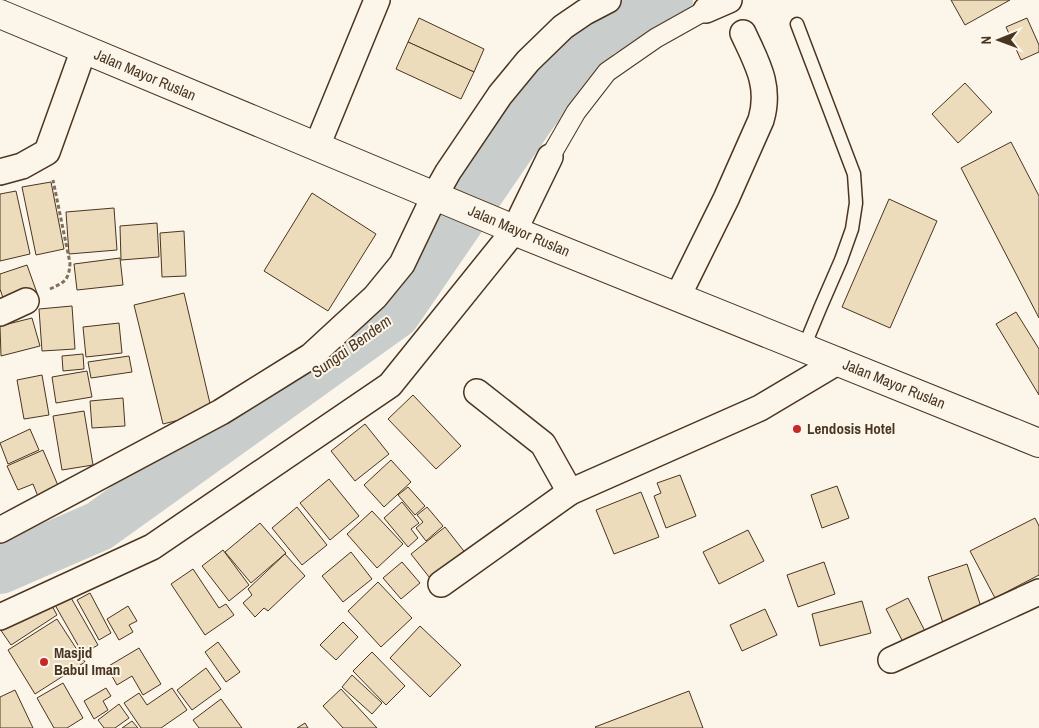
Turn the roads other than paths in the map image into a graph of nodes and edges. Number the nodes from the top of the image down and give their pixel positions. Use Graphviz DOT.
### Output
graph roads {
  1 [pos="377,0"];
  2 [pos="608,0"];
  3 [pos="729,0"];
  4 [pos="706,10"];
  5 [pos="0,14"];
  6 [pos="797,24"];
  7 [pos="743,33"];
  8 [pos="84,49"];
  9 [pos="317,146"];
  10 [pos="550,156"];
  11 [pos="0,172"];
  12 [pos="440,197"];
  13 [pos="512,229"];
  14 [pos="678,296"];
  15 [pos="26,302"];
  16 [pos="0,312"];
  17 [pos="804,347"];
  18 [pos="839,361"];
  19 [pos="477,392"];
  20 [pos="1039,443"];
  21 [pos="570,492"];
  22 [pos="0,530"];
  23 [pos="441,584"];
  24 [pos="1039,592"];
  25 [pos="0,617"];
  26 [pos="891,660"];
  1 -- 9 [label="street"];
  2 -- 12 [label="street"];
  3 -- 4 [label="street"];
  4 -- 10 [label="street"];
  5 -- 8 [label="street, Jalan Mayor Ruslan"];
  6 -- 17 [label="lane"];
  7 -- 14 [label="street"];
  8 -- 9 [label="street, Jalan Mayor Ruslan"];
  8 -- 11 [label="street"];
  9 -- 12 [label="street, Jalan Mayor Ruslan"];
  10 -- 13 [label="street"];
  12 -- 13 [label="street, Jalan Mayor Ruslan"];
  12 -- 22 [label="street"];
  13 -- 14 [label="street, Jalan Mayor Ruslan"];
  13 -- 25 [label="street"];
  14 -- 17 [label="street, Jalan Mayor Ruslan"];
  15 -- 16 [label="street"];
  17 -- 18 [label="street, Jalan Mayor Ruslan"];
  18 -- 20 [label="street, Jalan Mayor Ruslan"];
  18 -- 21 [label="street"];
  19 -- 21 [label="street"];
  21 -- 23 [label="street"];
  24 -- 26 [label="street"];
}
